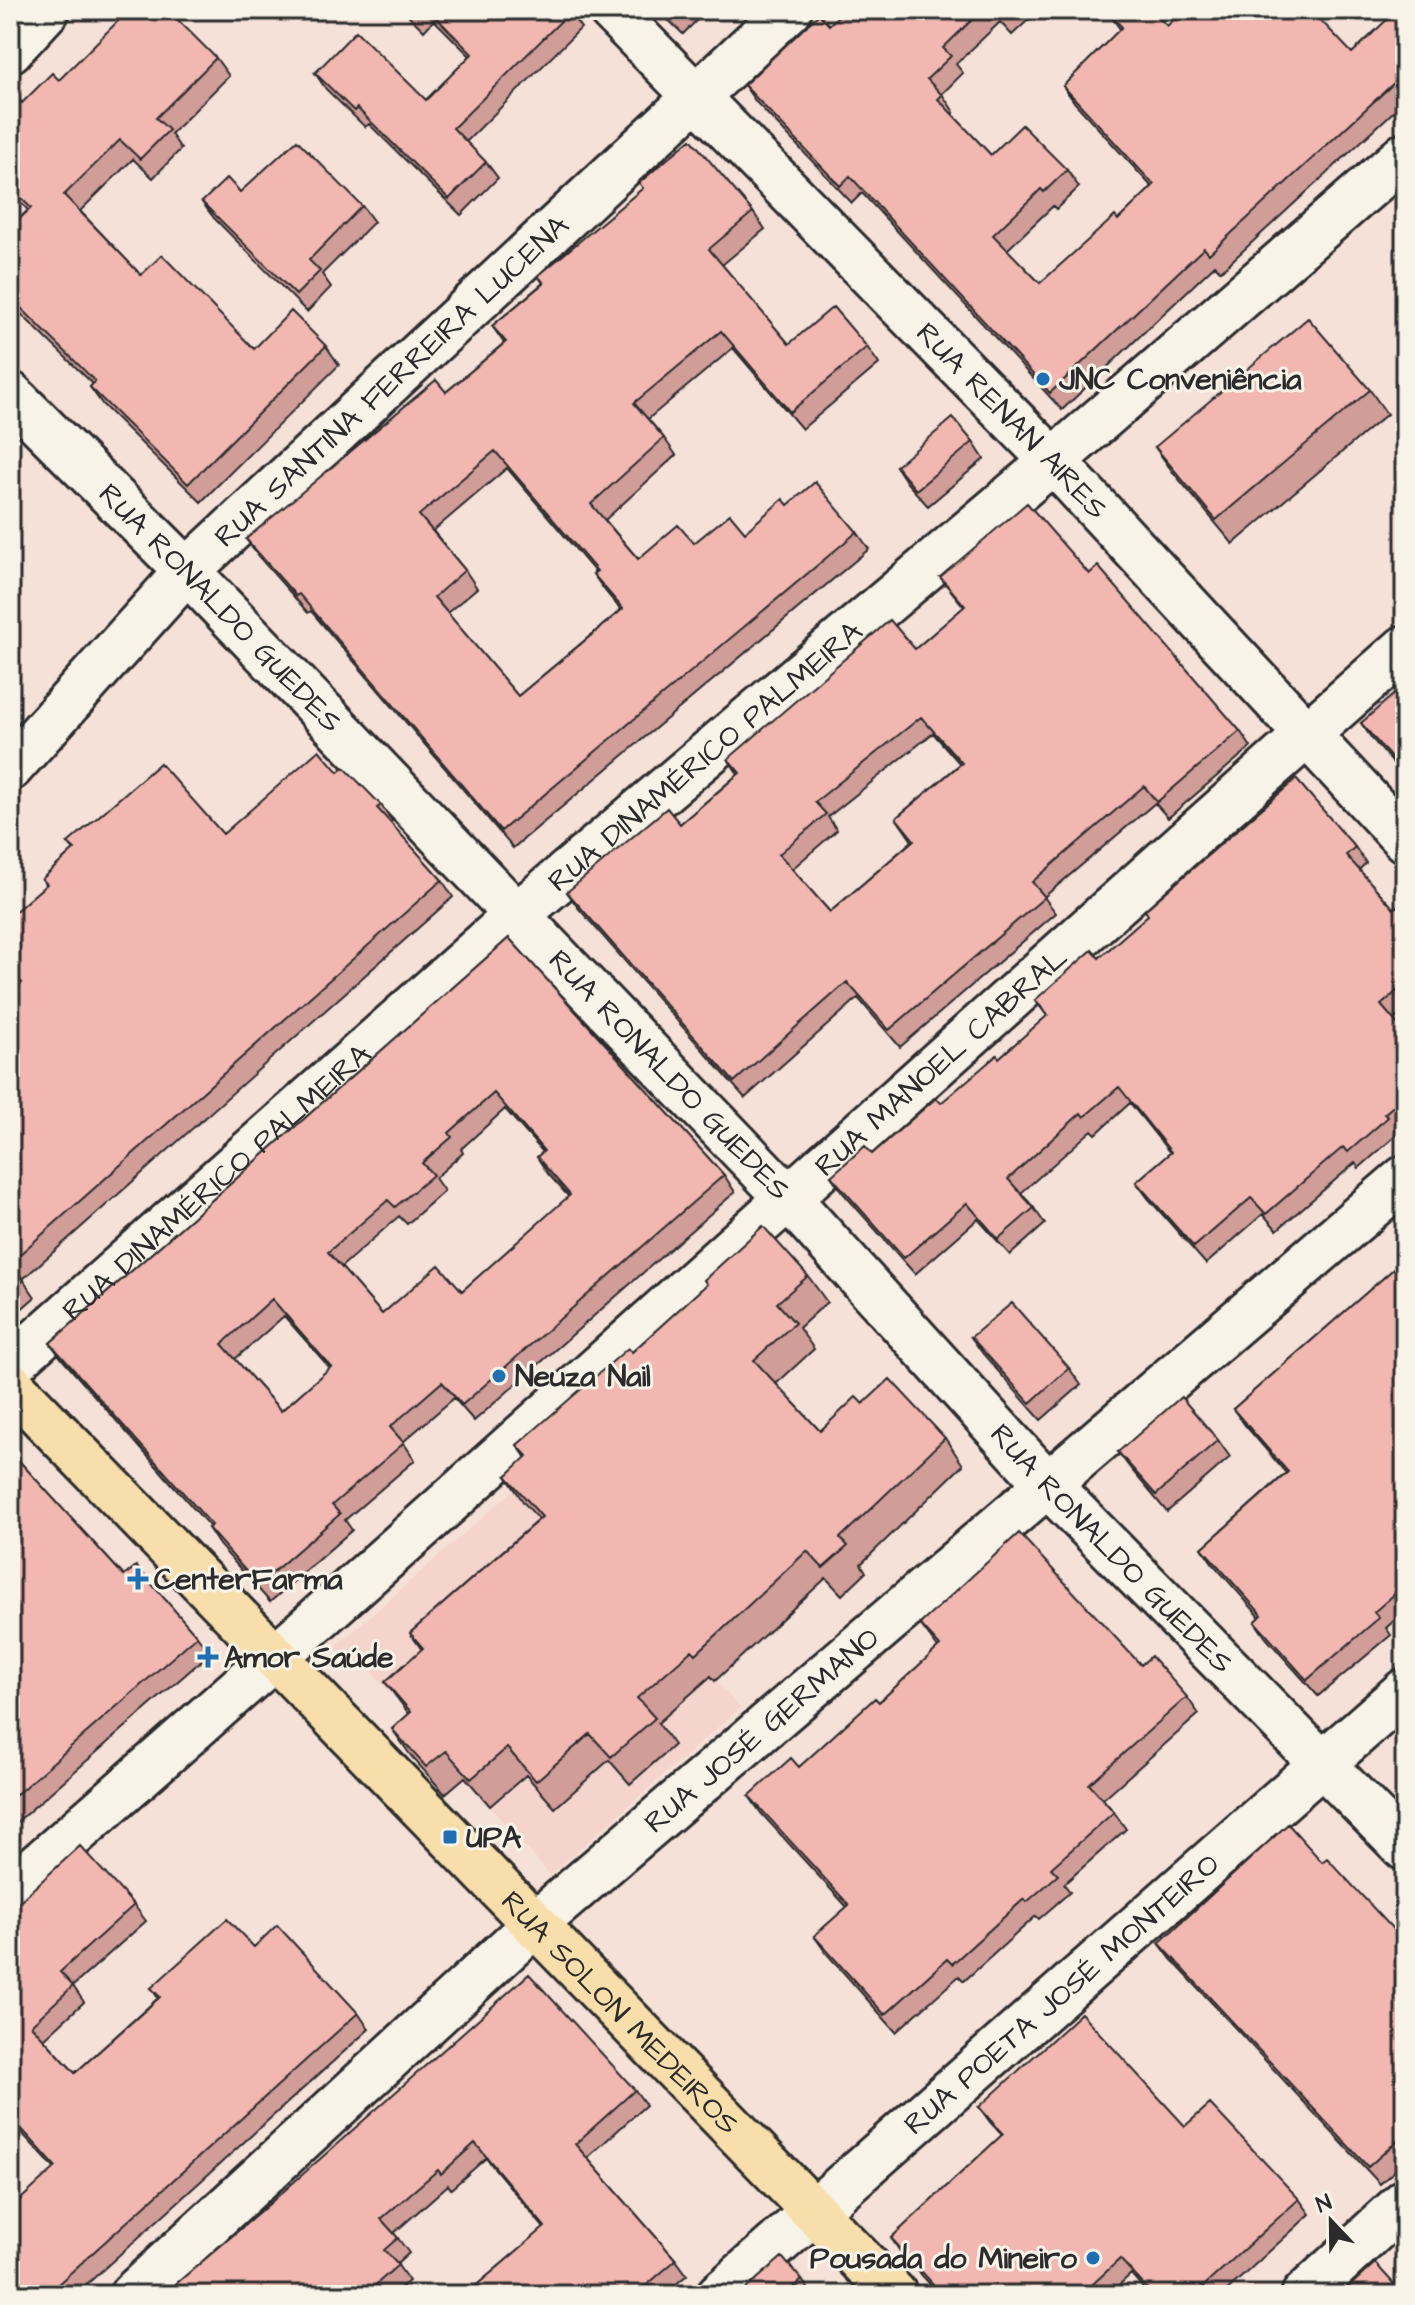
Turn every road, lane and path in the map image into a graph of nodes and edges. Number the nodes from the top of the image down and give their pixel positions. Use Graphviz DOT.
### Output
graph roads {
  1 [pos="47,10"];
  2 [pos="611,10"];
  3 [pos="789,10"];
  4 [pos="10,50"];
  5 [pos="698,97"];
  6 [pos="1405,155"];
  7 [pos="10,394"];
  8 [pos="1053,461"];
  9 [pos="187,571"];
  10 [pos="1405,648"];
  11 [pos="1307,734"];
  12 [pos="10,768"];
  13 [pos="1405,840"];
  14 [pos="517,915"];
  15 [pos="1405,1178"];
  16 [pos="787,1197"];
  17 [pos="10,1365"];
  18 [pos="10,1384"];
  19 [pos="1048,1485"];
  20 [pos="278,1657"];
  21 [pos="1405,1691"];
  22 [pos="1322,1763"];
  23 [pos="1405,1848"];
  24 [pos="10,1890"];
  25 [pos="535,1924"];
  26 [pos="1405,2202"];
  27 [pos="814,2210"];
  28 [pos="132,2295"];
  29 [pos="719,2295"];
  30 [pos="895,2295"];
  31 [pos="1304,2295"];
  1 -- 4 [label="street"];
  2 -- 5 [label="street, RUA RENAN AIRES"];
  3 -- 5 [label="street, RUA SANTINA FERREIRA LUCENA"];
  5 -- 8 [label="street, RUA RENAN AIRES"];
  5 -- 9 [label="street, RUA SANTINA FERREIRA LUCENA"];
  6 -- 8 [label="street, RUA DINAMÉRICO PALMEIRA"];
  7 -- 9 [label="street, RUA RONALDO GUEDES"];
  8 -- 11 [label="street, RUA RENAN AIRES"];
  8 -- 14 [label="street, RUA DINAMÉRICO PALMEIRA"];
  9 -- 12 [label="street, RUA SANTINA FERREIRA LUCENA"];
  9 -- 14 [label="street, RUA RONALDO GUEDES"];
  10 -- 11 [label="street, RUA MANOEL CABRAL"];
  11 -- 13 [label="street, RUA RENAN AIRES"];
  11 -- 16 [label="street, RUA MANOEL CABRAL"];
  14 -- 16 [label="street, RUA RONALDO GUEDES"];
  14 -- 17 [label="street, RUA DINAMÉRICO PALMEIRA"];
  15 -- 19 [label="street, RUA JOSÉ GERMANO"];
  16 -- 19 [label="street, RUA RONALDO GUEDES"];
  16 -- 20 [label="street, RUA MANOEL CABRAL"];
  18 -- 20 [label="main road, RUA SOLON MEDEIROS"];
  19 -- 22 [label="street, RUA RONALDO GUEDES"];
  19 -- 25 [label="street, RUA JOSÉ GERMANO"];
  20 -- 24 [label="street, RUA MANOEL CABRAL"];
  20 -- 25 [label="main road, RUA SOLON MEDEIROS"];
  21 -- 22 [label="street, RUA POETA JOSÉ MONTEIRO"];
  22 -- 23 [label="street, RUA RONALDO GUEDES"];
  22 -- 27 [label="street, RUA POETA JOSÉ MONTEIRO"];
  25 -- 27 [label="main road, RUA SOLON MEDEIROS"];
  25 -- 28 [label="street, RUA JOSÉ GERMANO"];
  26 -- 31 [label="street"];
  27 -- 29 [label="street, RUA POETA JOSÉ MONTEIRO"];
  27 -- 30 [label="main road, RUA SOLON MEDEIROS"];
}
